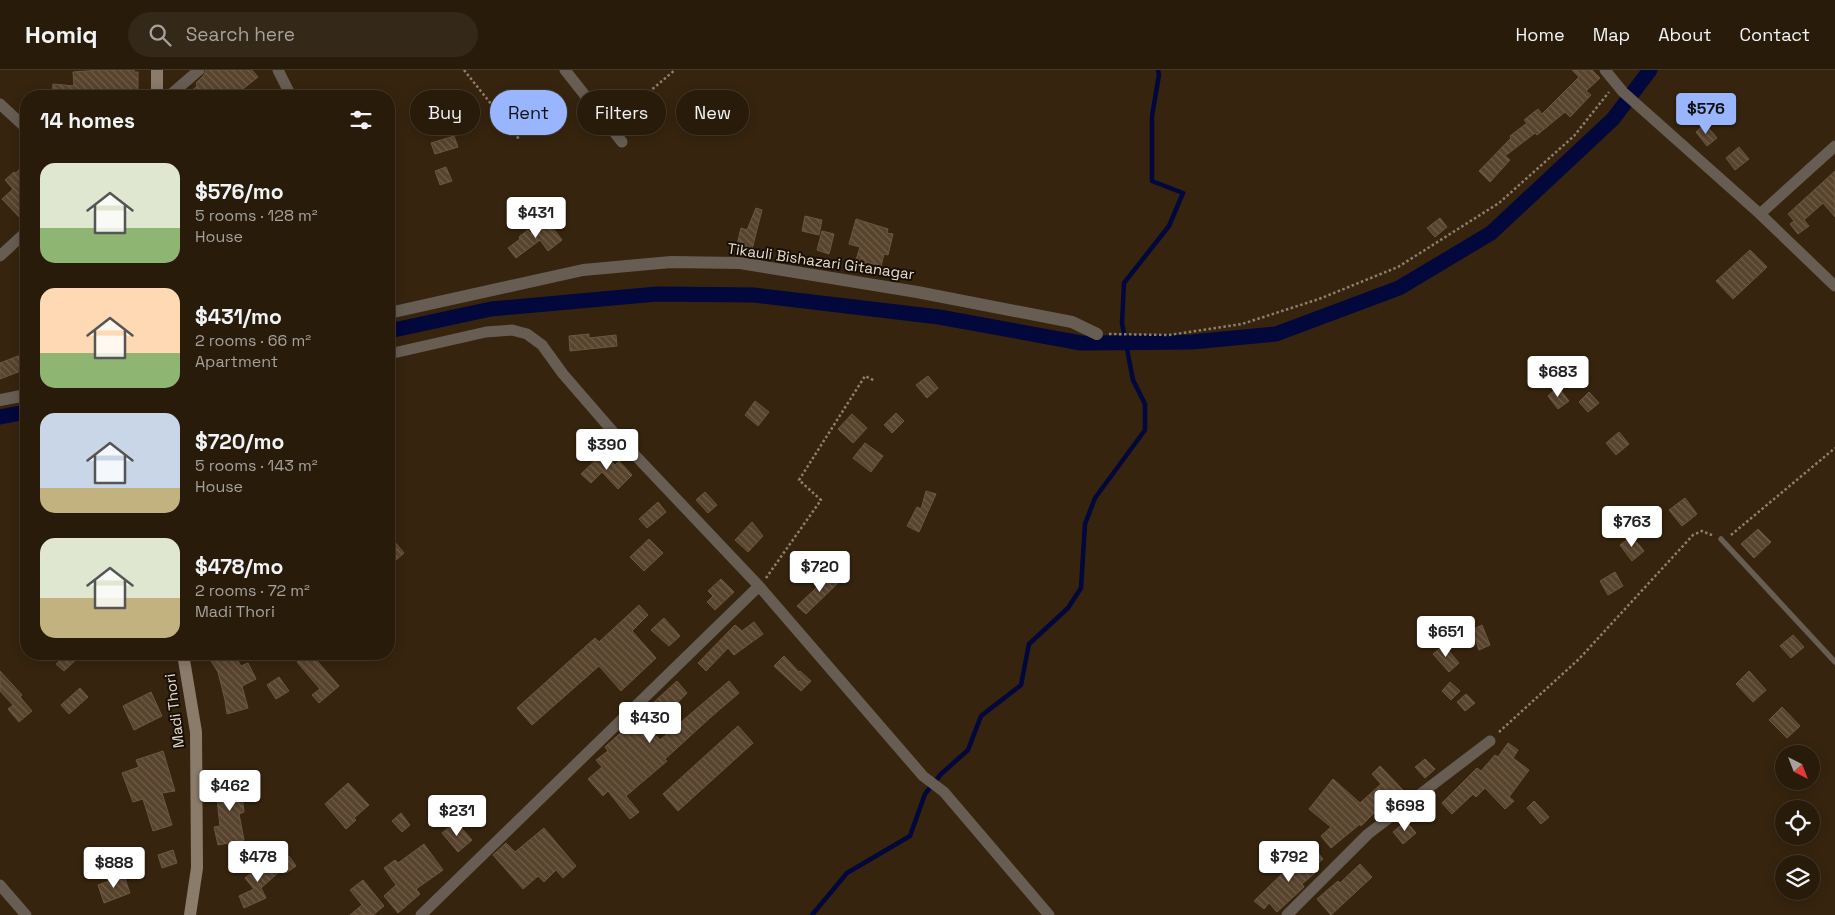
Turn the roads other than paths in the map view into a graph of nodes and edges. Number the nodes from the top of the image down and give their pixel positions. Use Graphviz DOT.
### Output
graph roads {
  1 [pos="157,70"];
  2 [pos="199,70"];
  3 [pos="278,70"];
  4 [pos="565,70"];
  5 [pos="1606,70"];
  6 [pos="157,90"];
  7 [pos="176,90"];
  8 [pos="288,90"];
  9 [pos="0,104"];
  10 [pos="20,122"];
  11 [pos="622,142"];
  12 [pos="1835,146"];
  13 [pos="1760,214"];
  14 [pos="20,238"];
  15 [pos="0,256"];
  16 [pos="1835,286"];
  17 [pos="395,311"];
  18 [pos="1097,334"];
  19 [pos="395,353"];
  20 [pos="20,396"];
  21 [pos="0,400"];
  22 [pos="1721,539"];
  23 [pos="758,586"];
  24 [pos="184,660"];
  25 [pos="1835,662"];
  26 [pos="1490,741"];
  27 [pos="0,885"];
  28 [pos="26,915"];
  29 [pos="190,915"];
  30 [pos="421,915"];
  31 [pos="1049,915"];
  32 [pos="1287,915"];
  1 -- 6 [label="main road"];
  2 -- 7 [label="street"];
  3 -- 8 [label="street"];
  4 -- 11 [label="street"];
  5 -- 13 [label="street"];
  9 -- 10 [label="street"];
  12 -- 13 [label="street"];
  13 -- 16 [label="street"];
  14 -- 15 [label="street"];
  17 -- 18 [label="street, Tikauli Bishazari Gitanagar"];
  19 -- 23 [label="street"];
  20 -- 21 [label="street"];
  22 -- 25 [label="lane"];
  23 -- 30 [label="street"];
  23 -- 31 [label="street"];
  24 -- 29 [label="main road, Madi Thori"];
  26 -- 32 [label="street"];
  27 -- 28 [label="street"];
}
